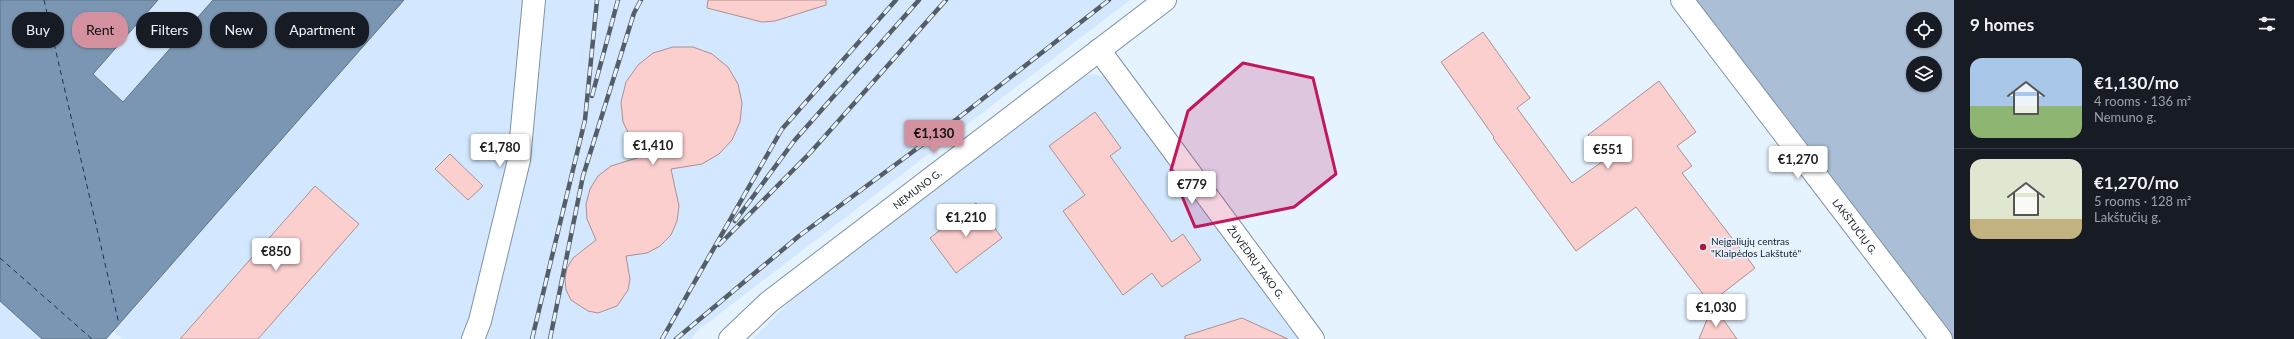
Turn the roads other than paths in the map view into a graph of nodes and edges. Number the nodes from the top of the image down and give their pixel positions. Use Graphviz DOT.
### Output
graph roads {
  1 [pos="534,0"];
  2 [pos="1165,0"];
  3 [pos="1682,0"];
  4 [pos="1099,50"];
  5 [pos="473,339"];
  6 [pos="730,339"];
  7 [pos="1313,339"];
  8 [pos="1941,339"];
  1 -- 5 [label="street"];
  2 -- 4 [label="street, NEMUNO G."];
  3 -- 8 [label="street, LAKŠTUČIŲ G."];
  4 -- 6 [label="street, NEMUNO G."];
  4 -- 7 [label="street, ŽUVĖDRŲ TAKO G."];
}
